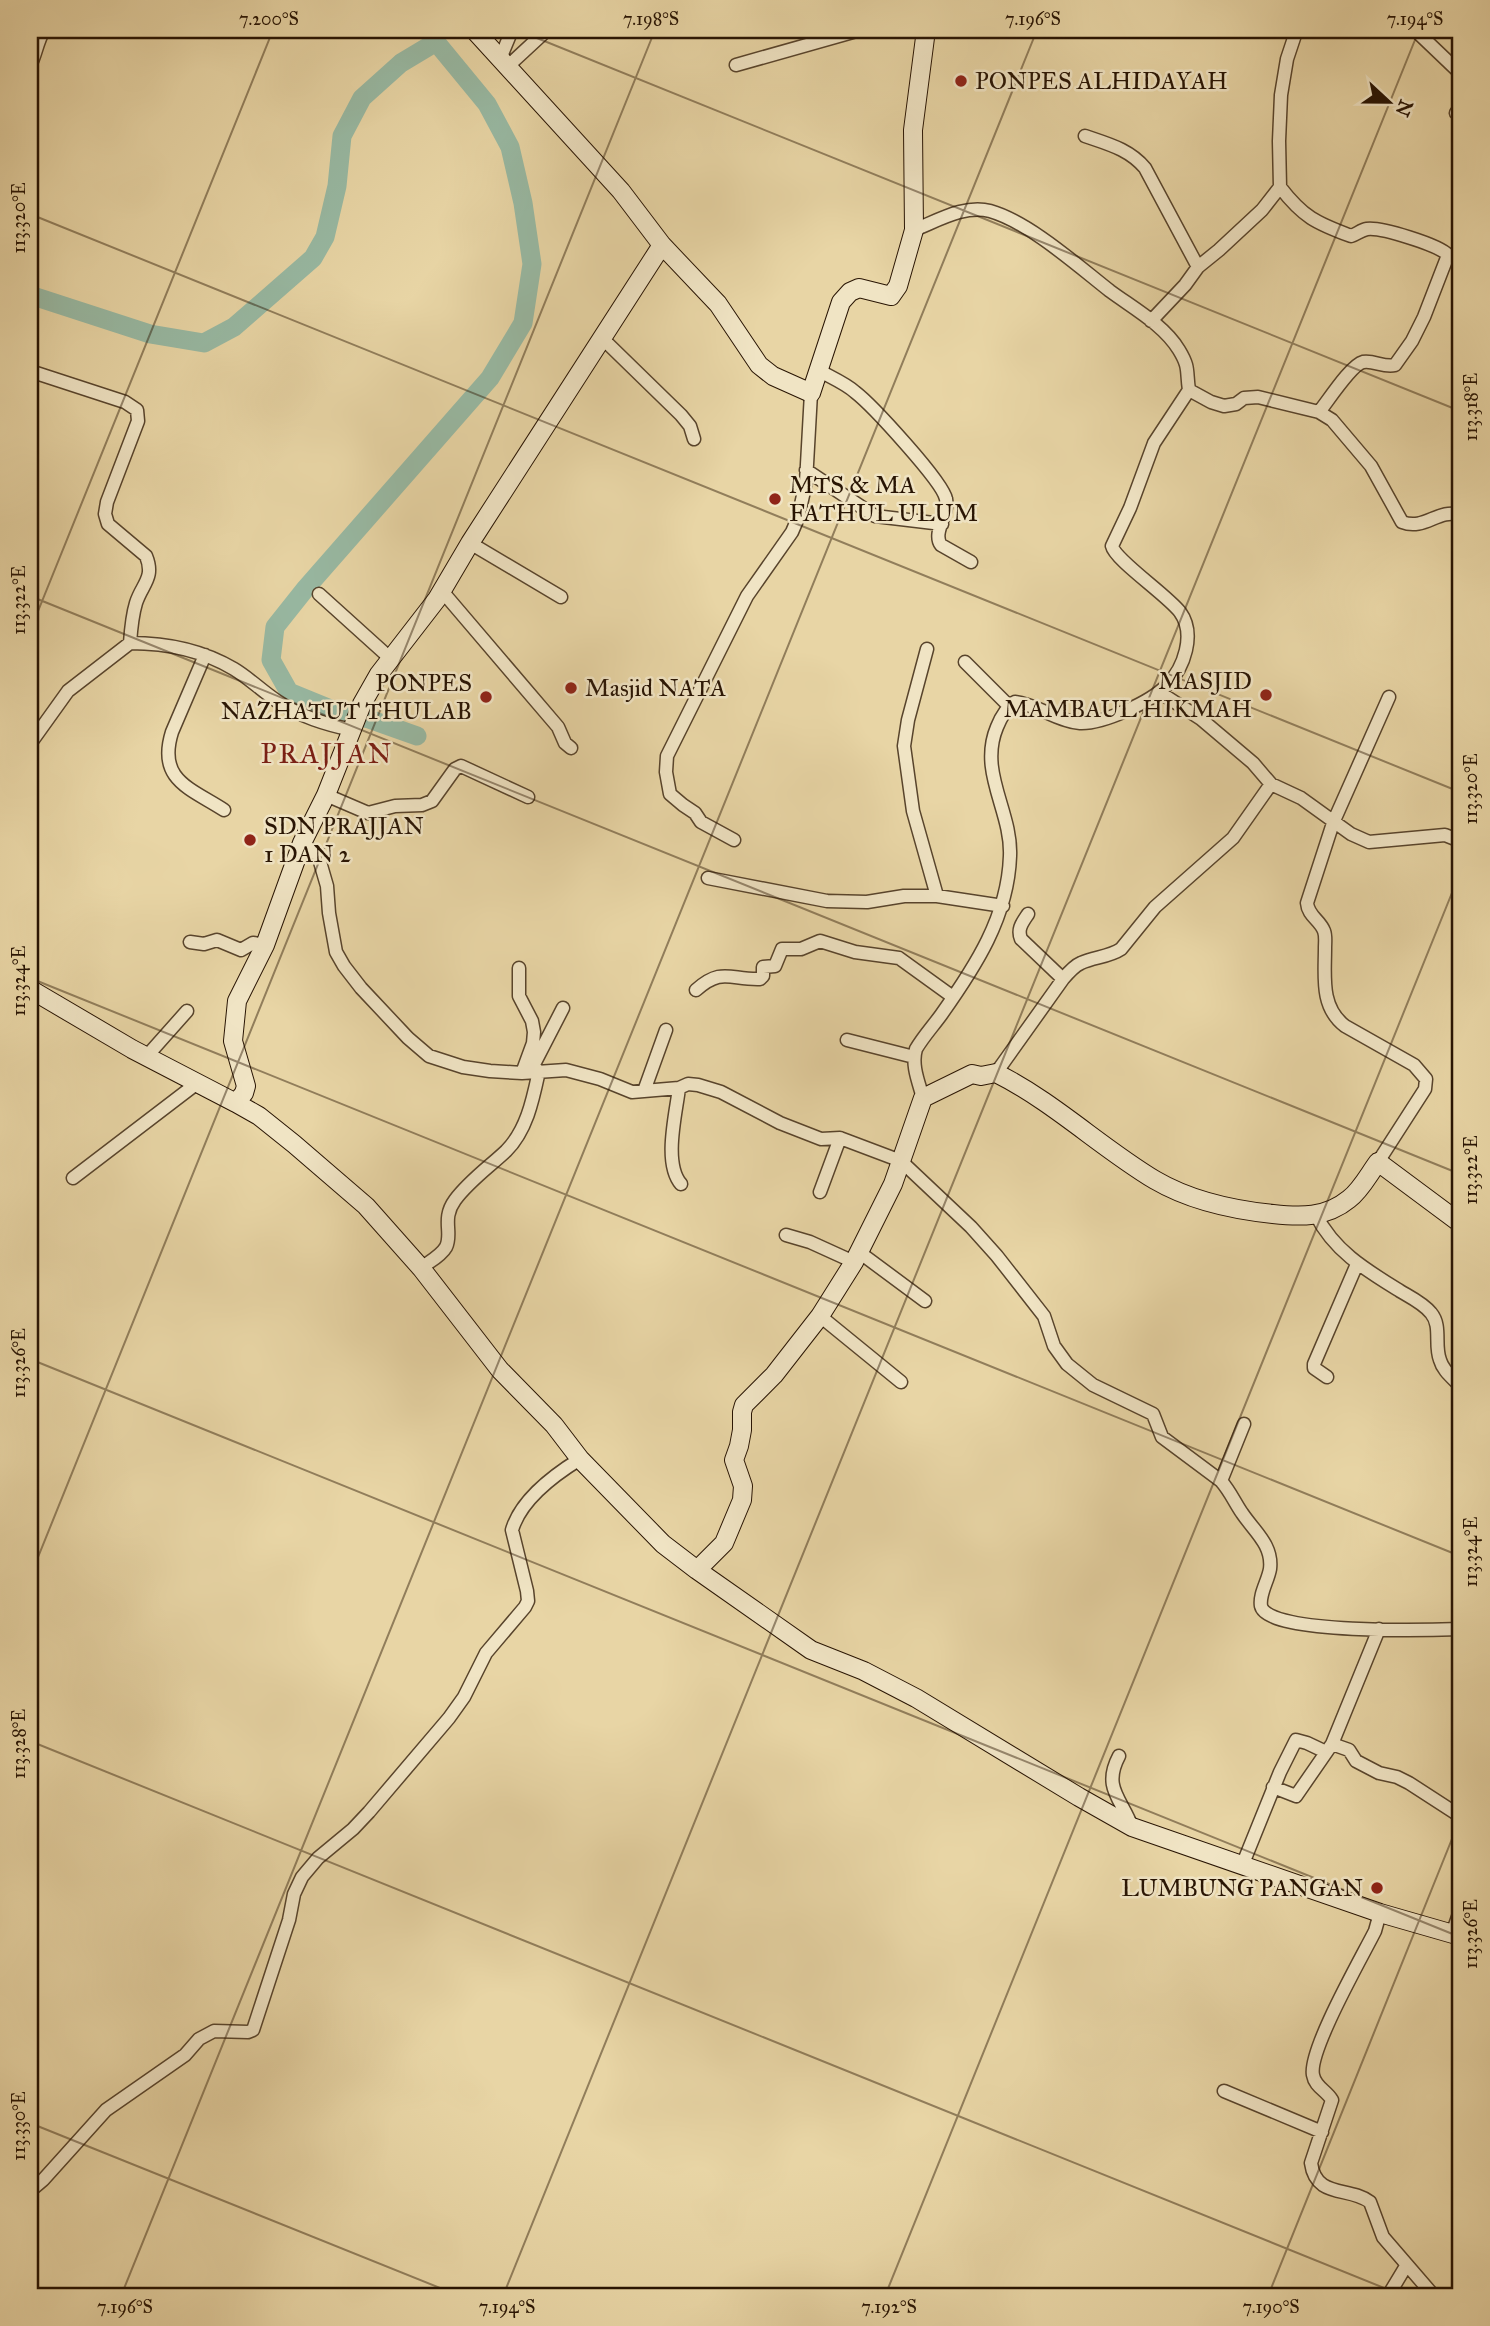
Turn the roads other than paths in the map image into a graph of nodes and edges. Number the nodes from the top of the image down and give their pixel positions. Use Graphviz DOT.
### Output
graph roads {
  1 [pos="44,30"];
  2 [pos="474,30"];
  3 [pos="513,30"];
  4 [pos="547,30"];
  5 [pos="860,30"];
  6 [pos="926,30"];
  7 [pos="1299,30"];
  8 [pos="1415,30"];
  9 [pos="504,63"];
  10 [pos="736,65"];
  11 [pos="30,66"];
  12 [pos="1460,73"];
  13 [pos="1085,136"];
  14 [pos="1280,187"];
  15 [pos="914,230"];
  16 [pos="662,245"];
  17 [pos="1198,267"];
  18 [pos="1151,321"];
  19 [pos="603,339"];
  20 [pos="818,370"];
  21 [pos="30,372"];
  22 [pos="1189,390"];
  23 [pos="811,393"];
  24 [pos="1319,412"];
  25 [pos="694,439"];
  26 [pos="806,470"];
  27 [pos="1460,515"];
  28 [pos="942,524"];
  29 [pos="470,543"];
  30 [pos="971,562"];
  31 [pos="442,591"];
  32 [pos="319,594"];
  33 [pos="561,597"];
  34 [pos="130,643"];
  35 [pos="927,649"];
  36 [pos="205,655"];
  37 [pos="391,659"];
  38 [pos="965,662"];
  39 [pos="1159,692"];
  40 [pos="1389,697"];
  41 [pos="1009,706"];
  42 [pos="354,726"];
  43 [pos="30,744"];
  44 [pos="571,748"];
  45 [pos="1271,784"];
  46 [pos="326,795"];
  47 [pos="528,797"];
  48 [pos="224,810"];
  49 [pos="1333,823"];
  50 [pos="734,840"];
  51 [pos="1460,841"];
  52 [pos="302,843"];
  53 [pos="708,878"];
  54 [pos="937,895"];
  55 [pos="1003,906"];
  56 [pos="1028,914"];
  57 [pos="190,942"];
  58 [pos="265,945"];
  59 [pos="520,968"];
  60 [pos="1063,979"];
  61 [pos="30,989"];
  62 [pos="696,990"];
  63 [pos="953,998"];
  64 [pos="563,1008"];
  65 [pos="187,1011"];
  66 [pos="666,1030"];
  67 [pos="847,1040"];
  68 [pos="147,1056"];
  69 [pos="914,1056"];
  70 [pos="530,1072"];
  71 [pos="996,1073"];
  72 [pos="197,1084"];
  73 [pos="679,1088"];
  74 [pos="644,1091"];
  75 [pos="923,1098"];
  76 [pos="236,1103"];
  77 [pos="840,1138"];
  78 [pos="901,1161"];
  79 [pos="1378,1162"];
  80 [pos="73,1178"];
  81 [pos="681,1184"];
  82 [pos="820,1192"];
  83 [pos="1316,1215"];
  84 [pos="1460,1223"];
  85 [pos="786,1235"];
  86 [pos="856,1257"];
  87 [pos="1356,1265"];
  88 [pos="421,1268"];
  89 [pos="925,1301"];
  90 [pos="820,1316"];
  91 [pos="1327,1377"];
  92 [pos="901,1382"];
  93 [pos="1460,1386"];
  94 [pos="1244,1424"];
  95 [pos="580,1459"];
  96 [pos="1222,1481"];
  97 [pos="697,1570"];
  98 [pos="1379,1629"];
  99 [pos="1460,1629"];
  100 [pos="1329,1748"];
  101 [pos="1119,1756"];
  102 [pos="1273,1787"];
  103 [pos="1460,1816"];
  104 [pos="1132,1827"];
  105 [pos="1242,1866"];
  106 [pos="1460,1911"];
  107 [pos="1380,1913"];
  108 [pos="1456,1935"];
  109 [pos="1224,2091"];
  110 [pos="1322,2132"];
  111 [pos="30,2191"];
  112 [pos="1406,2266"];
  113 [pos="1388,2296"];
  114 [pos="1434,2296"];
  1 -- 11 [label="street"];
  2 -- 9 [label="street"];
  3 -- 9 [label="street"];
  4 -- 9 [label="street"];
  5 -- 10 [label="street"];
  6 -- 15 [label="street"];
  7 -- 14 [label="street"];
  8 -- 12 [label="street"];
  9 -- 16 [label="street"];
  13 -- 17 [label="street"];
  14 -- 17 [label="street"];
  14 -- 24 [label="street"];
  15 -- 18 [label="street"];
  15 -- 20 [label="street"];
  16 -- 19 [label="street"];
  16 -- 23 [label="street"];
  17 -- 18 [label="street"];
  18 -- 22 [label="street"];
  19 -- 25 [label="street"];
  19 -- 29 [label="street"];
  20 -- 23 [label="street"];
  20 -- 28 [label="street"];
  21 -- 34 [label="street"];
  22 -- 24 [label="street"];
  22 -- 39 [label="street"];
  23 -- 26 [label="street"];
  24 -- 27 [label="street"];
  26 -- 28 [label="street"];
  26 -- 50 [label="street"];
  28 -- 30 [label="street"];
  29 -- 31 [label="street"];
  29 -- 33 [label="street"];
  31 -- 37 [label="street"];
  31 -- 44 [label="street"];
  32 -- 37 [label="street"];
  34 -- 36 [label="street"];
  34 -- 43 [label="street"];
  35 -- 54 [label="street"];
  36 -- 42 [label="street"];
  36 -- 48 [label="street"];
  37 -- 42 [label="street"];
  38 -- 41 [label="street"];
  39 -- 41 [label="street"];
  39 -- 45 [label="street"];
  40 -- 49 [label="street"];
  41 -- 55 [label="street"];
  42 -- 46 [label="street"];
  45 -- 49 [label="street"];
  45 -- 60 [label="street"];
  46 -- 47 [label="street"];
  46 -- 52 [label="street"];
  49 -- 51 [label="street"];
  49 -- 79 [label="street"];
  52 -- 58 [label="street"];
  52 -- 70 [label="street"];
  53 -- 54 [label="street"];
  54 -- 55 [label="street"];
  55 -- 63 [label="street"];
  56 -- 60 [label="street"];
  57 -- 58 [label="street"];
  58 -- 76 [label="street"];
  59 -- 70 [label="street"];
  60 -- 71 [label="street"];
  61 -- 68 [label="street"];
  62 -- 63 [label="street"];
  63 -- 69 [label="street"];
  64 -- 70 [label="street"];
  65 -- 68 [label="street"];
  66 -- 74 [label="street"];
  67 -- 69 [label="street"];
  68 -- 72 [label="street"];
  69 -- 75 [label="street"];
  70 -- 74 [label="street"];
  70 -- 88 [label="street"];
  71 -- 75 [label="street"];
  71 -- 83 [label="street"];
  72 -- 76 [label="street"];
  72 -- 80 [label="street"];
  73 -- 74 [label="street"];
  73 -- 77 [label="street"];
  73 -- 81 [label="street"];
  75 -- 78 [label="street"];
  76 -- 88 [label="street"];
  77 -- 78 [label="street"];
  77 -- 82 [label="street"];
  78 -- 86 [label="street"];
  78 -- 96 [label="street"];
  79 -- 83 [label="street"];
  79 -- 84 [label="street"];
  83 -- 87 [label="street"];
  85 -- 86 [label="street"];
  86 -- 89 [label="street"];
  86 -- 90 [label="street"];
  87 -- 91 [label="street"];
  87 -- 93 [label="street"];
  88 -- 95 [label="street"];
  90 -- 92 [label="street"];
  90 -- 97 [label="street"];
  94 -- 96 [label="street"];
  95 -- 97 [label="street"];
  95 -- 111 [label="street"];
  96 -- 98 [label="street"];
  97 -- 104 [label="street"];
  98 -- 99 [label="street"];
  98 -- 100 [label="street"];
  100 -- 102 [label="street"];
  100 -- 102 [label="street"];
  100 -- 103 [label="street"];
  101 -- 104 [label="street"];
  102 -- 105 [label="street"];
  104 -- 105 [label="street"];
  105 -- 107 [label="street"];
  106 -- 108 [label="street"];
  107 -- 108 [label="street"];
  107 -- 110 [label="street"];
  109 -- 110 [label="street"];
  110 -- 112 [label="street"];
  112 -- 113 [label="street"];
  112 -- 114 [label="street"];
}
